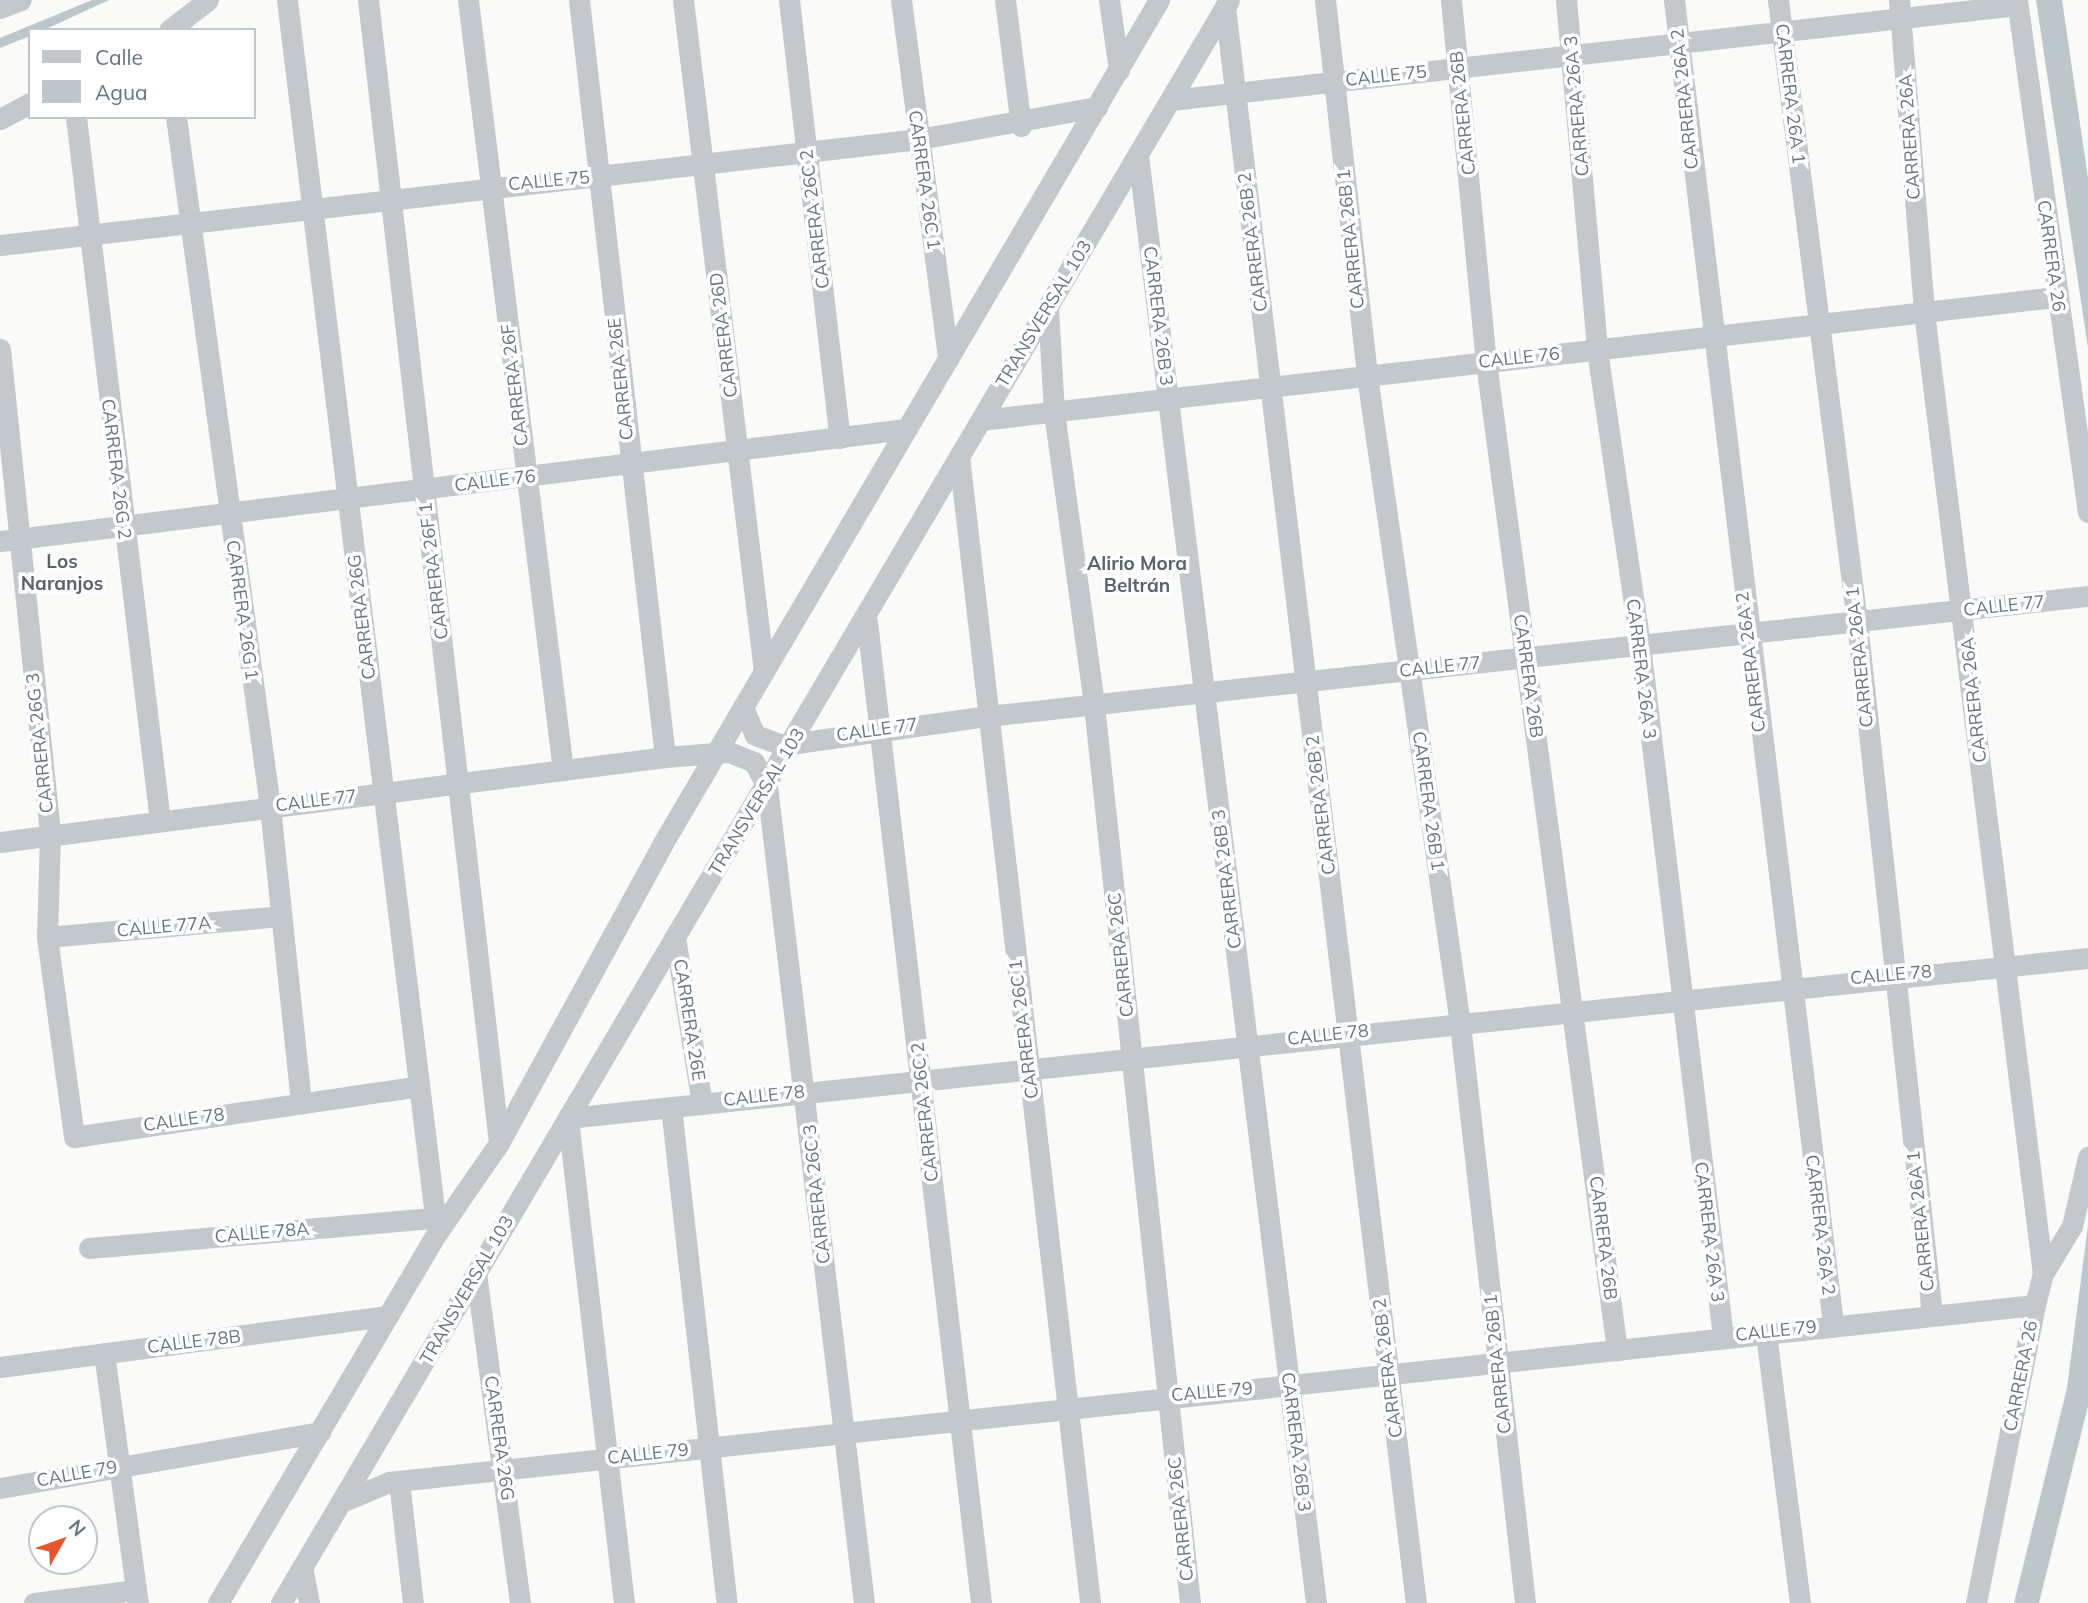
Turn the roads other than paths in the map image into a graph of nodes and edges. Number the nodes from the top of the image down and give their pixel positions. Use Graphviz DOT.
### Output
graph roads {
  1 [pos="22,0"];
  2 [pos="208,0"];
  3 [pos="287,0"];
  4 [pos="368,0"];
  5 [pos="468,0"];
  6 [pos="579,0"];
  7 [pos="683,0"];
  8 [pos="789,0"];
  9 [pos="901,0"];
  10 [pos="1005,0"];
  11 [pos="1109,0"];
  12 [pos="1159,0"];
  13 [pos="1325,0"];
  14 [pos="1451,0"];
  15 [pos="1566,0"];
  16 [pos="1674,0"];
  17 [pos="1778,0"];
  18 [pos="2017,2"];
  19 [pos="1227,4"];
  20 [pos="0,8"];
  21 [pos="1900,9"];
  22 [pos="172,28"];
  23 [pos="1781,31"];
  24 [pos="1679,43"];
  25 [pos="1574,55"];
  26 [pos="1459,68"];
  27 [pos="1119,70"];
  28 [pos="1334,82"];
  29 [pos="1235,93"];
  30 [pos="1171,100"];
  31 [pos="28,104"];
  32 [pos="1097,107"];
  33 [pos="0,119"];
  34 [pos="76,119"];
  35 [pos="176,119"];
  36 [pos="1021,126"];
  37 [pos="919,139"];
  38 [pos="807,153"];
  39 [pos="1138,155"];
  40 [pos="703,162"];
  41 [pos="601,176"];
  42 [pos="491,186"];
  43 [pos="391,202"];
  44 [pos="313,206"];
  45 [pos="190,220"];
  46 [pos="86,230"];
  47 [pos="0,245"];
  48 [pos="2056,297"];
  49 [pos="1048,308"];
  50 [pos="1924,312"];
  51 [pos="1819,324"];
  52 [pos="1712,336"];
  53 [pos="0,349"];
  54 [pos="1597,349"];
  55 [pos="948,359"];
  56 [pos="1486,362"];
  57 [pos="1367,376"];
  58 [pos="1270,387"];
  59 [pos="1168,399"];
  60 [pos="1054,412"];
  61 [pos="981,420"];
  62 [pos="906,429"];
  63 [pos="840,438"];
  64 [pos="738,451"];
  65 [pos="959,456"];
  66 [pos="630,464"];
  67 [pos="526,477"];
  68 [pos="424,489"];
  69 [pos="348,499"];
  70 [pos="2088,512"];
  71 [pos="229,513"];
  72 [pos="123,526"];
  73 [pos="10,540"];
  74 [pos="2088,596"];
  75 [pos="1964,610"];
  76 [pos="867,621"];
  77 [pos="1857,622"];
  78 [pos="1748,634"];
  79 [pos="1640,645"];
  80 [pos="1525,658"];
  81 [pos="1409,670"];
  82 [pos="764,671"];
  83 [pos="1306,682"];
  84 [pos="1204,693"];
  85 [pos="1094,705"];
  86 [pos="743,707"];
  87 [pos="988,716"];
  88 [pos="882,729"];
  89 [pos="793,743"];
  90 [pos="716,754"];
  91 [pos="665,757"];
  92 [pos="563,770"];
  93 [pos="458,783"];
  94 [pos="767,786"];
  95 [pos="383,793"];
  96 [pos="270,807"];
  97 [pos="160,821"];
  98 [pos="50,836"];
  99 [pos="0,842"];
  100 [pos="281,916"];
  101 [pos="47,937"];
  102 [pos="675,937"];
  103 [pos="2088,958"];
  104 [pos="2004,966"];
  105 [pos="1893,974"];
  106 [pos="1789,985"];
  107 [pos="1679,998"];
  108 [pos="1575,1008"];
  109 [pos="1460,1024"];
  110 [pos="1348,1032"];
  111 [pos="1247,1044"];
  112 [pos="1132,1055"];
  113 [pos="1028,1067"];
  114 [pos="922,1080"];
  115 [pos="419,1086"];
  116 [pos="806,1092"];
  117 [pos="301,1103"];
  118 [pos="702,1103"];
  119 [pos="671,1107"];
  120 [pos="568,1118"];
  121 [pos="74,1137"];
  122 [pos="499,1143"];
  123 [pos="2088,1157"];
  124 [pos="436,1226"];
  125 [pos="89,1248"];
  126 [pos="476,1273"];
  127 [pos="2043,1274"];
  128 [pos="2035,1305"];
  129 [pos="1932,1315"];
  130 [pos="388,1316"];
  131 [pos="1833,1324"];
  132 [pos="1766,1334"];
  133 [pos="1723,1337"];
  134 [pos="1617,1350"];
  135 [pos="104,1353"];
  136 [pos="1498,1363"];
  137 [pos="0,1367"];
  138 [pos="1389,1374"];
  139 [pos="1289,1385"];
  140 [pos="1168,1396"];
  141 [pos="1068,1408"];
  142 [pos="960,1421"];
  143 [pos="320,1432"];
  144 [pos="843,1433"];
  145 [pos="711,1447"];
  146 [pos="373,1454"];
  147 [pos="608,1458"];
  148 [pos="120,1466"];
  149 [pos="504,1469"];
  150 [pos="394,1481"];
  151 [pos="0,1488"];
  152 [pos="346,1500"];
  153 [pos="302,1567"];
  154 [pos="137,1597"];
  155 [pos="34,1603"];
  156 [pos="218,1603"];
  157 [pos="281,1603"];
  158 [pos="309,1603"];
  159 [pos="413,1603"];
  160 [pos="520,1603"];
  161 [pos="624,1603"];
  162 [pos="727,1603"];
  163 [pos="863,1603"];
  164 [pos="981,1603"];
  165 [pos="1090,1603"];
  166 [pos="1190,1603"];
  167 [pos="1316,1603"];
  168 [pos="1416,1603"];
  169 [pos="1525,1603"];
  170 [pos="1800,1603"];
  171 [pos="1976,1603"];
  1 -- 20 [label="street"];
  2 -- 22 [label="street"];
  3 -- 44 [label="street, CARRERA 26G"];
  4 -- 43 [label="street, CARRERA 26F 1"];
  5 -- 42 [label="street, CARRERA 26F"];
  6 -- 41 [label="street, CARRERA 26E"];
  7 -- 40 [label="street, CARRERA 26D"];
  8 -- 38 [label="street, CARRERA 26C 2"];
  9 -- 37 [label="street, CARRERA 26C 1"];
  10 -- 36 [label="street"];
  11 -- 27 [label="street"];
  12 -- 27 [label="street"];
  13 -- 28 [label="street, CARRERA 26B 1"];
  14 -- 26 [label="street, CARRERA 26B"];
  15 -- 25 [label="street, CARRERA 26A 3"];
  16 -- 24 [label="street, CARRERA 26A 2"];
  17 -- 23 [label="street, CARRERA 26A 1"];
  18 -- 21 [label="street, CALLE 75"];
  18 -- 48 [label="street, CARRERA 26"];
  19 -- 29 [label="street, CARRERA 26B 2"];
  19 -- 30 [label="street, TRANSVERSAL 103"];
  21 -- 23 [label="street, CALLE 75"];
  21 -- 50 [label="street, CARRERA 26A"];
  23 -- 24 [label="street, CALLE 75"];
  23 -- 51 [label="street, CARRERA 26A 1"];
  24 -- 25 [label="street, CALLE 75"];
  24 -- 52 [label="street, CARRERA 26A 2"];
  25 -- 26 [label="street, CALLE 75"];
  25 -- 54 [label="street, CARRERA 26A 3"];
  26 -- 28 [label="street, CALLE 75"];
  26 -- 56 [label="street, CARRERA 26B"];
  27 -- 32 [label="street"];
  28 -- 29 [label="street, CALLE 75"];
  28 -- 57 [label="street, CARRERA 26B 1"];
  29 -- 30 [label="street, CALLE 75"];
  29 -- 58 [label="street, CARRERA 26B 2"];
  30 -- 39 [label="street, TRANSVERSAL 103"];
  31 -- 33 [label="street"];
  32 -- 36 [label="street, CALLE 75"];
  32 -- 55 [label="street"];
  34 -- 46 [label="street, CARRERA 26G 2"];
  35 -- 45 [label="street, CARRERA 26G 1"];
  36 -- 37 [label="street, CALLE 75"];
  37 -- 38 [label="street, CALLE 75"];
  37 -- 55 [label="street, CARRERA 26C 1"];
  38 -- 40 [label="street, CALLE 75"];
  38 -- 63 [label="street, CARRERA 26C 2"];
  39 -- 49 [label="street, TRANSVERSAL 103"];
  39 -- 59 [label="street, CARRERA 26B 3"];
  40 -- 41 [label="street, CALLE 75"];
  40 -- 64 [label="street, CARRERA 26D"];
  41 -- 42 [label="street, CALLE 75"];
  41 -- 66 [label="street, CARRERA 26E"];
  42 -- 43 [label="street, CALLE 75"];
  42 -- 67 [label="street, CARRERA 26F"];
  43 -- 44 [label="street, CALLE 75"];
  43 -- 68 [label="street, CARRERA 26F 1"];
  44 -- 45 [label="street, CALLE 75"];
  44 -- 69 [label="street, CARRERA 26G"];
  45 -- 46 [label="street, CALLE 75"];
  45 -- 71 [label="street, CARRERA 26G 1"];
  46 -- 47 [label="street, CALLE 75"];
  46 -- 72 [label="street, CARRERA 26G 2"];
  48 -- 50 [label="street, CALLE 76"];
  48 -- 70 [label="street, CARRERA 26"];
  49 -- 60 [label="street, CARRERA 26C"];
  49 -- 61 [label="street, TRANSVERSAL 103"];
  50 -- 51 [label="street, CALLE 76"];
  50 -- 75 [label="street, CARRERA 26A"];
  51 -- 52 [label="street, CALLE 76"];
  51 -- 77 [label="street, CARRERA 26A 1"];
  52 -- 54 [label="street, CALLE 76"];
  52 -- 78 [label="street, CARRERA 26A 2"];
  53 -- 73 [label="street, CARRERA 26G 3"];
  54 -- 56 [label="street, CALLE 76"];
  54 -- 79 [label="street, CARRERA 26A 3"];
  55 -- 62 [label="street"];
  56 -- 57 [label="street, CALLE 76"];
  56 -- 80 [label="street, CARRERA 26B"];
  57 -- 58 [label="street, CALLE 76"];
  57 -- 81 [label="street, CARRERA 26B 1"];
  58 -- 59 [label="street, CALLE 76"];
  58 -- 83 [label="street, CARRERA 26B 2"];
  59 -- 60 [label="street, CALLE 76"];
  59 -- 84 [label="street, CARRERA 26B 3"];
  60 -- 61 [label="street, CALLE 76"];
  60 -- 85 [label="street, CARRERA 26C"];
  61 -- 65 [label="street, TRANSVERSAL 103"];
  62 -- 63 [label="street, CALLE 76"];
  62 -- 82 [label="street"];
  63 -- 64 [label="street, CALLE 76"];
  64 -- 66 [label="street, CALLE 76"];
  64 -- 82 [label="street, CARRERA 26D"];
  65 -- 76 [label="street, TRANSVERSAL 103"];
  65 -- 87 [label="street, CARRERA 26C 1"];
  66 -- 67 [label="street, CALLE 76"];
  66 -- 91 [label="street, CARRERA 26E"];
  67 -- 68 [label="street, CALLE 76"];
  67 -- 92 [label="street, CARRERA 26F"];
  68 -- 69 [label="street, CALLE 76"];
  68 -- 93 [label="street, CARRERA 26F 1"];
  69 -- 71 [label="street, CALLE 76"];
  69 -- 95 [label="street, CARRERA 26G"];
  71 -- 72 [label="street, CALLE 76"];
  71 -- 96 [label="street, CARRERA 26G 1"];
  72 -- 73 [label="street, CALLE 76"];
  72 -- 97 [label="street, CARRERA 26G 2"];
  73 -- 98 [label="street, CARRERA 26G 3"];
  74 -- 75 [label="street, CALLE 77"];
  75 -- 77 [label="street, CALLE 77"];
  75 -- 104 [label="street, CARRERA 26A"];
  76 -- 88 [label="street, CARRERA 26C 2"];
  76 -- 89 [label="street, TRANSVERSAL 103"];
  77 -- 78 [label="street, CALLE 77"];
  77 -- 105 [label="street, CARRERA 26A 1"];
  78 -- 79 [label="street, CALLE 77"];
  78 -- 106 [label="street, CARRERA 26A 2"];
  79 -- 80 [label="street, CALLE 77"];
  79 -- 107 [label="street, CARRERA 26A 3"];
  80 -- 81 [label="street, CALLE 77"];
  80 -- 108 [label="street, CARRERA 26B"];
  81 -- 83 [label="street, CALLE 77"];
  81 -- 109 [label="street, CARRERA 26B 1"];
  82 -- 86 [label="street"];
  83 -- 84 [label="street, CALLE 77"];
  83 -- 110 [label="street, CARRERA 26B 2"];
  84 -- 85 [label="street, CALLE 77"];
  84 -- 111 [label="street, CARRERA 26B 3"];
  85 -- 87 [label="street, CALLE 77"];
  85 -- 112 [label="street, CARRERA 26C"];
  86 -- 89 [label="street, CALLE 77"];
  86 -- 90 [label="street"];
  87 -- 88 [label="street, CALLE 77"];
  87 -- 113 [label="street, CARRERA 26C 1"];
  88 -- 89 [label="street, CALLE 77"];
  88 -- 114 [label="street, CARRERA 26C 2"];
  89 -- 94 [label="street, TRANSVERSAL 103"];
  90 -- 91 [label="street, CALLE 77"];
  90 -- 94 [label="street, CALLE 77"];
  90 -- 122 [label="street"];
  91 -- 92 [label="street, CALLE 77"];
  92 -- 93 [label="street, CALLE 77"];
  93 -- 95 [label="street, CALLE 77"];
  93 -- 122 [label="street, CARRERA 26F 1"];
  94 -- 102 [label="street, TRANSVERSAL 103"];
  94 -- 116 [label="street, CARRERA 26C 3"];
  95 -- 96 [label="street, CALLE 77"];
  95 -- 115 [label="street, CARRERA 26G"];
  96 -- 97 [label="street, CALLE 77"];
  96 -- 100 [label="street, CARRERA 26G 1"];
  97 -- 98 [label="street, CALLE 77"];
  98 -- 99 [label="street, CALLE 77"];
  98 -- 101 [label="street, CARRERA 26G 3"];
  100 -- 101 [label="street, CALLE 77A"];
  100 -- 117 [label="street, CARRERA 26G 1"];
  101 -- 121 [label="street, CARRERA 26G 3"];
  102 -- 118 [label="street, CARRERA 26E"];
  102 -- 120 [label="street, TRANSVERSAL 103"];
  103 -- 104 [label="street, CALLE 78"];
  104 -- 105 [label="street, CALLE 78"];
  104 -- 127 [label="street, CARRERA 26A"];
  105 -- 106 [label="street, CALLE 78"];
  105 -- 129 [label="street, CARRERA 26A 1"];
  106 -- 107 [label="street, CALLE 78"];
  106 -- 131 [label="street, CARRERA 26A 2"];
  107 -- 108 [label="street, CALLE 78"];
  107 -- 133 [label="street, CARRERA 26A 3"];
  108 -- 109 [label="street, CALLE 78"];
  108 -- 134 [label="street, CARRERA 26B"];
  109 -- 110 [label="street, CALLE 78"];
  109 -- 136 [label="street, CARRERA 26B 1"];
  110 -- 111 [label="street, CALLE 78"];
  110 -- 138 [label="street, CARRERA 26B 2"];
  111 -- 112 [label="street, CALLE 78"];
  111 -- 139 [label="street, CARRERA 26B 3"];
  112 -- 113 [label="street, CALLE 78"];
  112 -- 140 [label="street, CARRERA 26C"];
  113 -- 114 [label="street, CALLE 78"];
  113 -- 141 [label="street, CARRERA 26C 1"];
  114 -- 116 [label="street, CALLE 78"];
  114 -- 142 [label="street, CARRERA 26C 2"];
  115 -- 117 [label="street, CALLE 78"];
  115 -- 124 [label="street, CARRERA 26G"];
  116 -- 118 [label="street, CALLE 78"];
  116 -- 144 [label="street, CARRERA 26C 3"];
  117 -- 121 [label="street, CALLE 78"];
  118 -- 119 [label="street, CALLE 78"];
  119 -- 120 [label="street, CALLE 78"];
  119 -- 145 [label="street"];
  120 -- 126 [label="street, TRANSVERSAL 103"];
  120 -- 147 [label="street"];
  122 -- 124 [label="street"];
  123 -- 127 [label="street, CARRERA 26"];
  124 -- 125 [label="street, CALLE 78A"];
  124 -- 130 [label="street"];
  126 -- 146 [label="street, TRANSVERSAL 103"];
  126 -- 149 [label="street, CARRERA 26G"];
  127 -- 128 [label="street, CARRERA 26"];
  128 -- 129 [label="street, CALLE 79"];
  128 -- 171 [label="street, CARRERA 26"];
  129 -- 131 [label="street, CALLE 79"];
  130 -- 135 [label="street, CALLE 78B"];
  130 -- 143 [label="street"];
  131 -- 132 [label="street, CALLE 79"];
  132 -- 133 [label="street, CALLE 79"];
  132 -- 170 [label="street"];
  133 -- 134 [label="street, CALLE 79"];
  134 -- 136 [label="street, CALLE 79"];
  135 -- 137 [label="street, CALLE 78B"];
  135 -- 148 [label="street"];
  136 -- 138 [label="street, CALLE 79"];
  136 -- 169 [label="street, CARRERA 26B 1"];
  138 -- 139 [label="street, CALLE 79"];
  138 -- 168 [label="street, CARRERA 26B 2"];
  139 -- 140 [label="street, CALLE 79"];
  139 -- 167 [label="street, CARRERA 26B 3"];
  140 -- 141 [label="street, CALLE 79"];
  140 -- 166 [label="street, CARRERA 26C"];
  141 -- 142 [label="street, CALLE 79"];
  141 -- 165 [label="street, CARRERA 26C 1"];
  142 -- 144 [label="street, CALLE 79"];
  142 -- 164 [label="street, CARRERA 26C 2"];
  143 -- 148 [label="street, CALLE 79"];
  143 -- 156 [label="street"];
  144 -- 145 [label="street, CALLE 79"];
  144 -- 163 [label="street, CARRERA 26C 3"];
  145 -- 147 [label="street, CALLE 79"];
  145 -- 162 [label="street"];
  146 -- 150 [label="street"];
  146 -- 152 [label="street, TRANSVERSAL 103"];
  147 -- 149 [label="street, CALLE 79"];
  147 -- 161 [label="street"];
  148 -- 151 [label="street, CALLE 79"];
  148 -- 154 [label="street"];
  149 -- 150 [label="street, CALLE 79"];
  149 -- 160 [label="street, CARRERA 26G"];
  150 -- 152 [label="street, CALLE 79"];
  150 -- 159 [label="street"];
  152 -- 153 [label="street, TRANSVERSAL 103"];
  153 -- 157 [label="street, TRANSVERSAL 103"];
  153 -- 158 [label="street"];
  154 -- 155 [label="street"];
}
